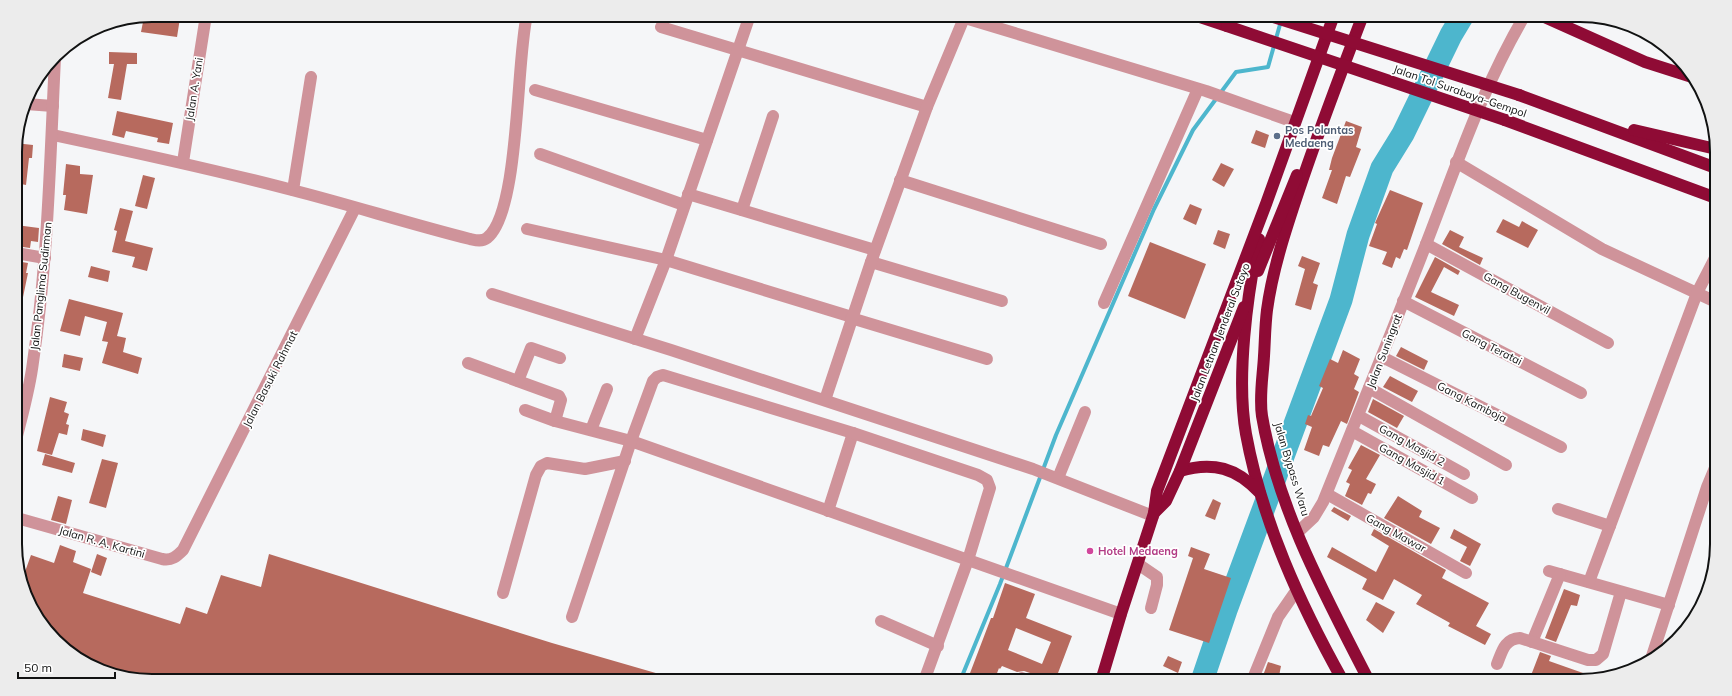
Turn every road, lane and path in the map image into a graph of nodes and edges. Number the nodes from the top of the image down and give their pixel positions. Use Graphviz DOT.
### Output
graph roads {
  1 [pos="205,22"];
  2 [pos="526,22"];
  3 [pos="748,22"];
  4 [pos="958,22"];
  5 [pos="980,22"];
  6 [pos="1215,22"];
  7 [pos="1290,22"];
  8 [pos="1331,22"];
  9 [pos="1359,22"];
  10 [pos="1521,22"];
  11 [pos="1556,22"];
  12 [pos="661,27"];
  13 [pos="738,51"];
  14 [pos="55,65"];
  15 [pos="1684,74"];
  16 [pos="311,77"];
  17 [pos="535,90"];
  18 [pos="1202,90"];
  19 [pos="31,104"];
  20 [pos="53,106"];
  21 [pos="927,107"];
  22 [pos="773,116"];
  23 [pos="1581,117"];
  24 [pos="1294,122"];
  25 [pos="53,135"];
  26 [pos="707,140"];
  27 [pos="1710,148"];
  28 [pos="540,154"];
  29 [pos="1309,159"];
  30 [pos="183,162"];
  31 [pos="1456,162"];
  32 [pos="1710,166"];
  33 [pos="900,180"];
  34 [pos="293,190"];
  35 [pos="1710,195"];
  36 [pos="686,199"];
  37 [pos="1266,204"];
  38 [pos="355,208"];
  39 [pos="742,210"];
  40 [pos="527,229"];
  41 [pos="1102,244"];
  42 [pos="1426,244"];
  43 [pos="22,254"];
  44 [pos="873,256"];
  45 [pos="45,258"];
  46 [pos="666,260"];
  47 [pos="1710,268"];
  48 [pos="1250,290"];
  49 [pos="1697,293"];
  50 [pos="492,294"];
  51 [pos="1710,299"];
  52 [pos="1002,301"];
  53 [pos="1403,301"];
  54 [pos="1104,303"];
  55 [pos="852,317"];
  56 [pos="635,339"];
  57 [pos="1608,343"];
  58 [pos="1382,357"];
  59 [pos="560,358"];
  60 [pos="987,359"];
  61 [pos="468,363"];
  62 [pos="1263,366"];
  63 [pos="1243,367"];
  64 [pos="518,381"];
  65 [pos="1369,388"];
  66 [pos="606,389"];
  67 [pos="1581,393"];
  68 [pos="825,400"];
  69 [pos="525,410"];
  70 [pos="1086,412"];
  71 [pos="22,413"];
  72 [pos="1359,416"];
  73 [pos="555,421"];
  74 [pos="591,430"];
  75 [pos="1352,431"];
  76 [pos="853,432"];
  77 [pos="631,441"];
  78 [pos="1561,447"];
  79 [pos="625,462"];
  80 [pos="1506,465"];
  81 [pos="1180,471"];
  82 [pos="1464,474"];
  83 [pos="1054,477"];
  84 [pos="1327,494"];
  85 [pos="1710,495"];
  86 [pos="1262,496"];
  87 [pos="1472,498"];
  88 [pos="1558,509"];
  89 [pos="828,511"];
  90 [pos="1154,515"];
  91 [pos="22,519"];
  92 [pos="1610,526"];
  93 [pos="1298,532"];
  94 [pos="183,550"];
  95 [pos="968,560"];
  96 [pos="1138,564"];
  97 [pos="1466,573"];
  98 [pos="1589,582"];
  99 [pos="1296,591"];
  100 [pos="1621,592"];
  101 [pos="503,593"];
  102 [pos="1669,605"];
  103 [pos="1152,608"];
  104 [pos="1121,614"];
  105 [pos="572,617"];
  106 [pos="881,621"];
  107 [pos="1532,642"];
  108 [pos="938,646"];
  109 [pos="1654,651"];
  110 [pos="1497,664"];
  111 [pos="927,674"];
  112 [pos="1103,674"];
  113 [pos="1255,674"];
  114 [pos="1339,674"];
  115 [pos="1365,674"];
  1 -- 30 [label="street, Jalan A. Yani"];
  2 -- 38 [label="street"];
  3 -- 13 [label="street"];
  4 -- 21 [label="street"];
  5 -- 18 [label="street"];
  6 -- 35 [label="highway, Jalan Tol Surabaya–Gempol, bridge"];
  7 -- 23 [label="highway, Jalan Tol Surabaya–Gempol, bridge"];
  8 -- 24 [label="highway"];
  9 -- 29 [label="highway, Jalan Bypass Waru"];
  10 -- 31 [label="street, Jalan Suningrat"];
  11 -- 15 [label="highway"];
  12 -- 13 [label="street"];
  13 -- 21 [label="street"];
  13 -- 26 [label="street"];
  14 -- 20 [label="street, Jalan Panglima Sudirman"];
  16 -- 34 [label="street"];
  17 -- 26 [label="street"];
  18 -- 24 [label="street"];
  18 -- 54 [label="street"];
  19 -- 20 [label="street"];
  20 -- 25 [label="street, Jalan Panglima Sudirman"];
  21 -- 33 [label="street"];
  22 -- 39 [label="street"];
  23 -- 27 [label="highway"];
  23 -- 32 [label="highway, Jalan Tol Surabaya–Gempol"];
  24 -- 37 [label="highway"];
  25 -- 30 [label="street"];
  25 -- 45 [label="street, Jalan Panglima Sudirman"];
  26 -- 36 [label="street"];
  28 -- 36 [label="street"];
  29 -- 48 [label="highway, Jalan Letnan Jenderal Sutoyo"];
  29 -- 62 [label="highway, Jalan Bypass Waru"];
  30 -- 34 [label="street"];
  31 -- 42 [label="street, Jalan Suningrat"];
  31 -- 49 [label="street"];
  33 -- 41 [label="street"];
  33 -- 44 [label="street"];
  34 -- 38 [label="street"];
  36 -- 39 [label="street"];
  36 -- 46 [label="street"];
  37 -- 48 [label="highway"];
  37 -- 90 [label="highway, Jalan Letnan Jenderal Sutoyo"];
  38 -- 94 [label="street, Jalan Basuki Rahmat"];
  39 -- 44 [label="street"];
  40 -- 46 [label="street"];
  42 -- 53 [label="street, Jalan Suningrat"];
  42 -- 57 [label="street, Gang Bugenvil"];
  43 -- 45 [label="street"];
  44 -- 52 [label="street"];
  44 -- 55 [label="street"];
  45 -- 71 [label="street, Jalan Panglima Sudirman"];
  46 -- 55 [label="street"];
  46 -- 56 [label="street"];
  47 -- 49 [label="street"];
  48 -- 63 [label="highway"];
  48 -- 81 [label="highway, Jalan Letnan Jenderal Sutoyo"];
  49 -- 51 [label="street"];
  49 -- 92 [label="street"];
  50 -- 56 [label="street"];
  53 -- 58 [label="street, Jalan Suningrat"];
  53 -- 67 [label="street, Gang Teratai"];
  55 -- 60 [label="street"];
  55 -- 68 [label="street"];
  56 -- 68 [label="street"];
  58 -- 65 [label="street, Jalan Suningrat"];
  58 -- 78 [label="street, Gang Kamboja"];
  59 -- 64 [label="street"];
  61 -- 64 [label="street"];
  62 -- 63 [label="highway"];
  62 -- 93 [label="highway, Jalan Bypass Waru"];
  63 -- 86 [label="highway"];
  64 -- 73 [label="street"];
  65 -- 72 [label="street, Jalan Suningrat"];
  65 -- 80 [label="street"];
  66 -- 74 [label="street"];
  68 -- 83 [label="street"];
  69 -- 73 [label="street"];
  70 -- 83 [label="street"];
  72 -- 75 [label="street, Jalan Suningrat"];
  72 -- 82 [label="street, Gang Masjid 2"];
  73 -- 74 [label="street"];
  74 -- 77 [label="street"];
  75 -- 84 [label="street, Jalan Suningrat"];
  75 -- 87 [label="street, Gang Masjid 1"];
  76 -- 77 [label="street"];
  76 -- 89 [label="street"];
  76 -- 95 [label="street"];
  77 -- 79 [label="street"];
  77 -- 89 [label="street"];
  79 -- 101 [label="street"];
  79 -- 105 [label="street"];
  81 -- 86 [label="highway"];
  81 -- 90 [label="highway, Jalan Letnan Jenderal Sutoyo"];
  83 -- 90 [label="street"];
  84 -- 93 [label="street, Jalan Suningrat"];
  84 -- 97 [label="street, Gang Mawar"];
  85 -- 102 [label="street"];
  86 -- 99 [label="highway"];
  88 -- 92 [label="street"];
  89 -- 95 [label="street"];
  90 -- 96 [label="highway, Jalan Letnan Jenderal Sutoyo"];
  91 -- 94 [label="street, Jalan R. A. Kartini"];
  92 -- 98 [label="street"];
  93 -- 115 [label="highway, Jalan Bypass Waru"];
  95 -- 104 [label="street"];
  95 -- 108 [label="street"];
  96 -- 103 [label="street"];
  96 -- 104 [label="highway, Jalan Letnan Jenderal Sutoyo"];
  98 -- 100 [label="street"];
  98 -- 107 [label="street"];
  99 -- 113 [label="street"];
  99 -- 114 [label="highway"];
  100 -- 102 [label="street"];
  100 -- 107 [label="street"];
  102 -- 109 [label="street"];
  104 -- 112 [label="highway, Jalan Letnan Jenderal Sutoyo"];
  106 -- 108 [label="street"];
  107 -- 110 [label="street"];
  108 -- 111 [label="street"];
}
